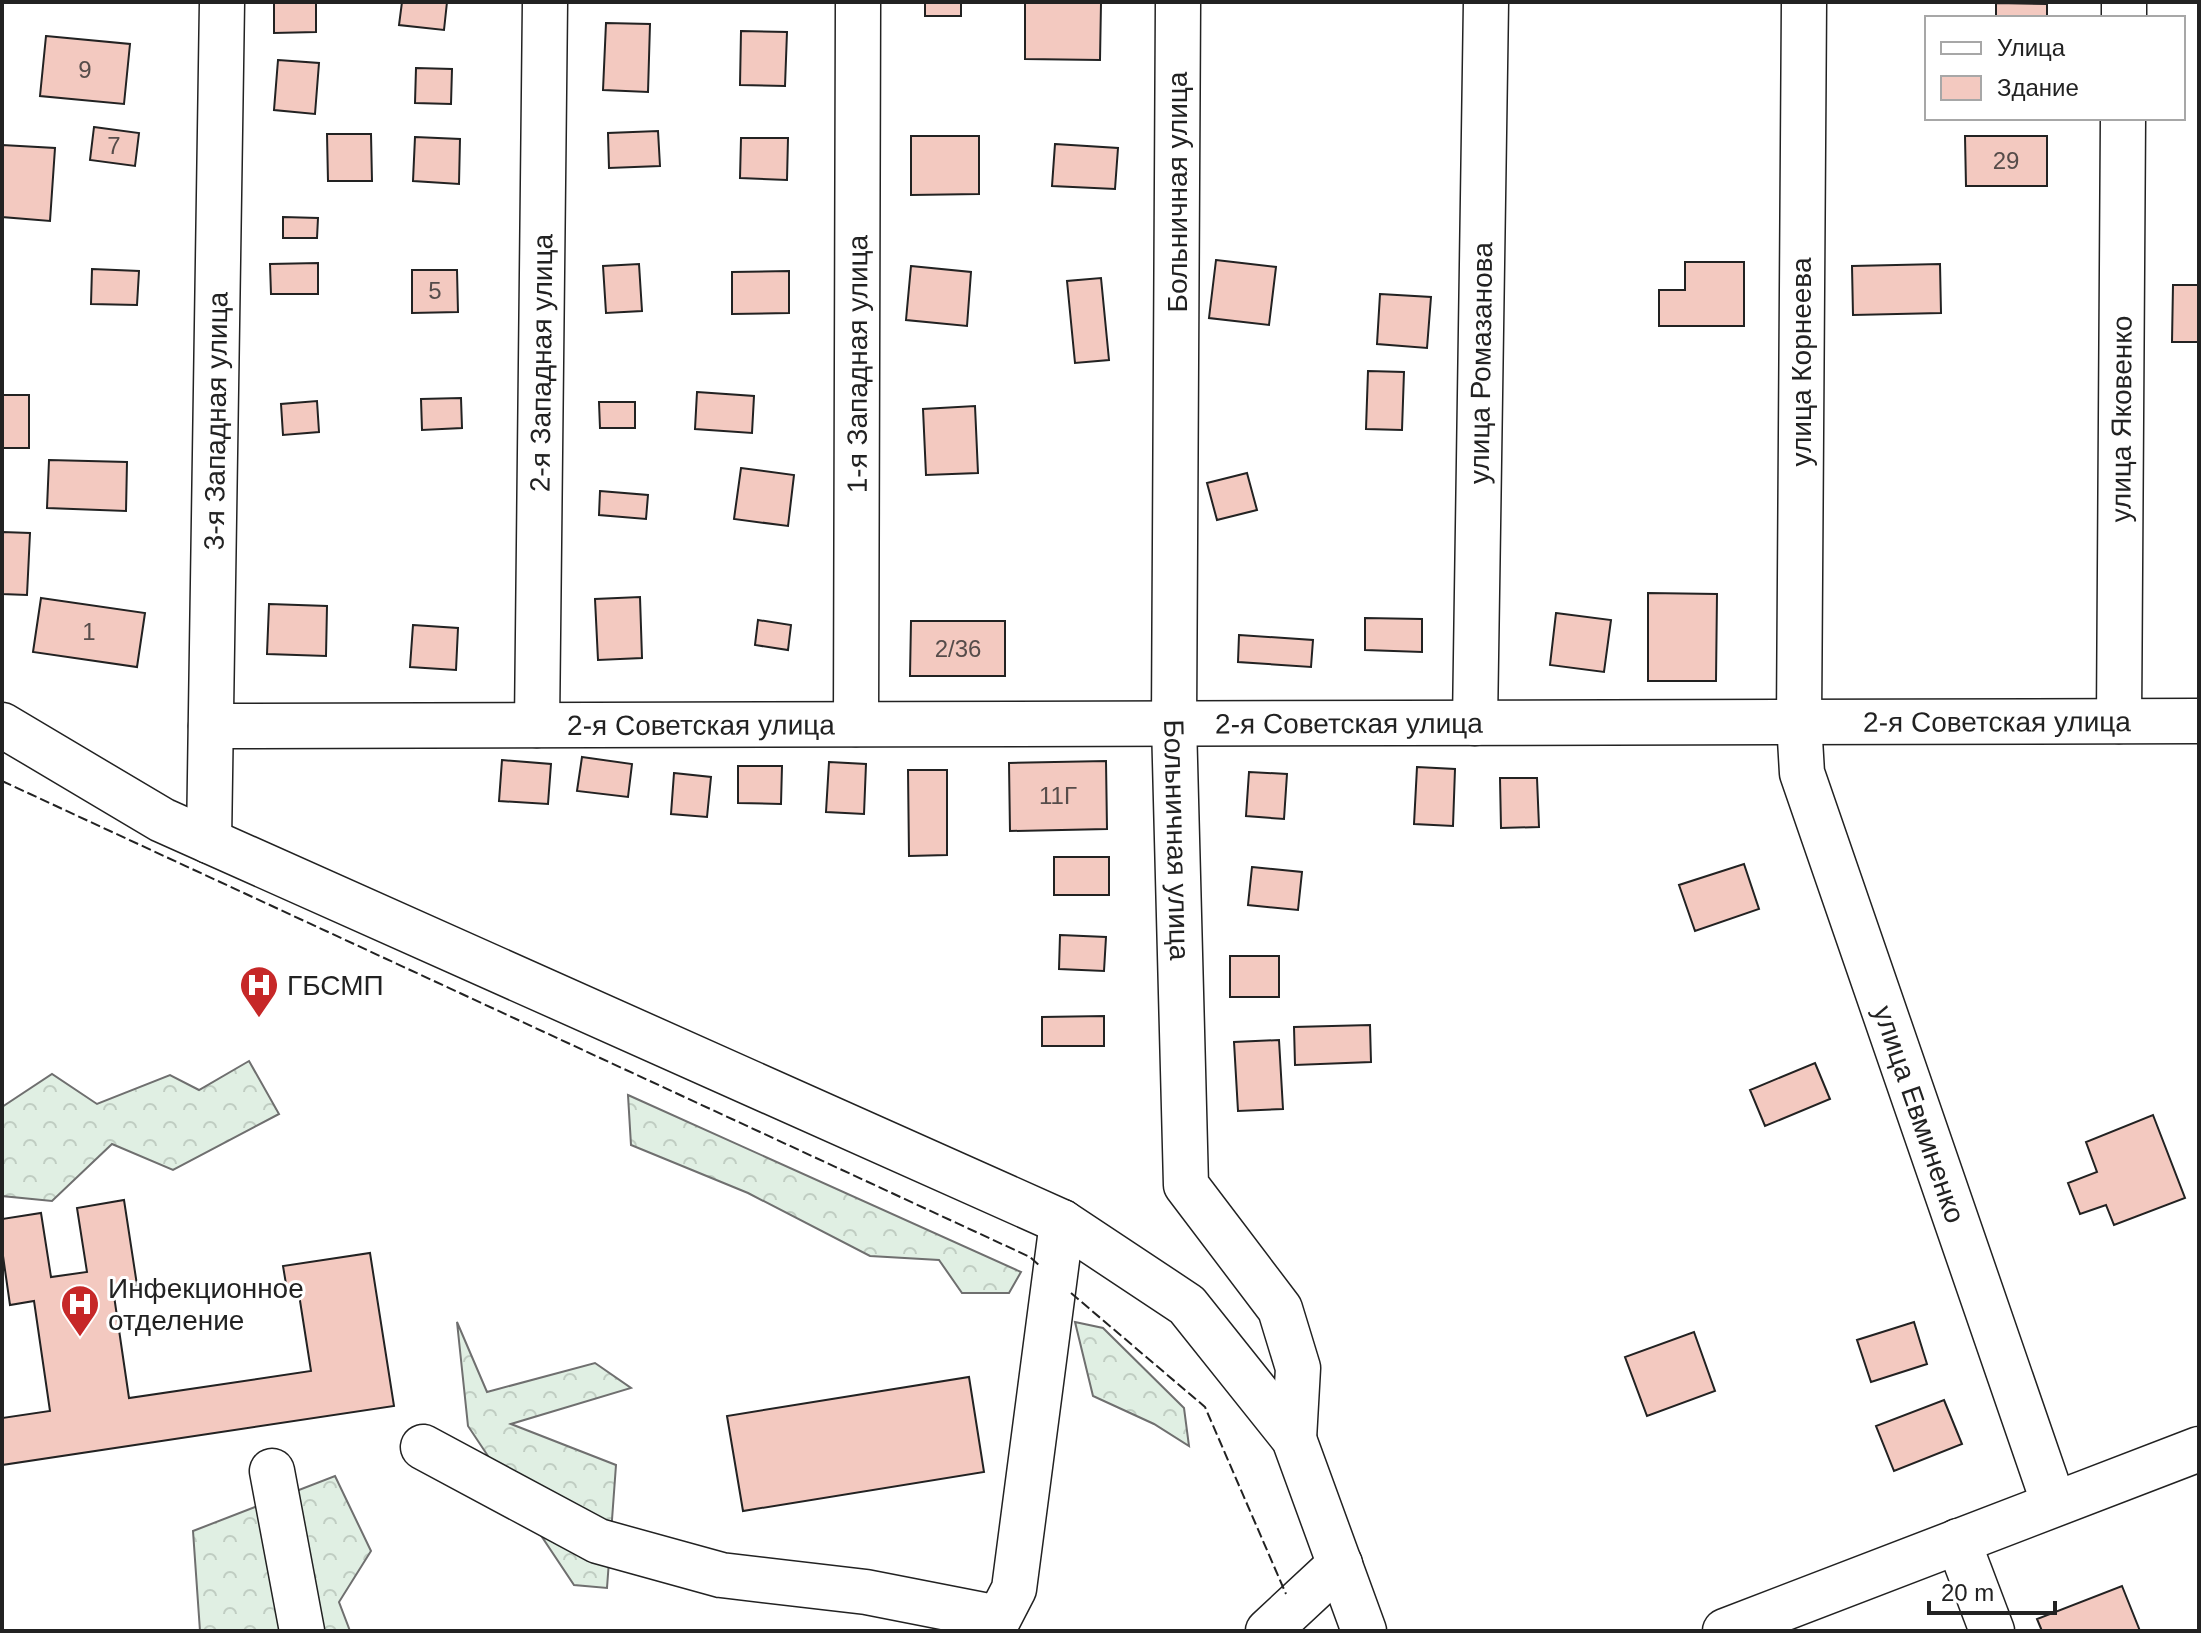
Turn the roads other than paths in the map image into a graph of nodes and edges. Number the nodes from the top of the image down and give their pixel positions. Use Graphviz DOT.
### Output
graph roads {
  1 [pos="222,2"];
  2 [pos="545,2"];
  3 [pos="858,2"];
  4 [pos="1178,2"];
  5 [pos="1486,2"];
  6 [pos="1804,2"];
  7 [pos="2123,120"];
  8 [pos="2119,721"];
  9 [pos="2199,721"];
  10 [pos="1799,722"];
  11 [pos="1174,723"];
  12 [pos="1475,723"];
  13 [pos="856,724"];
  14 [pos="2,725"];
  15 [pos="537,725"];
  16 [pos="211,726"];
  17 [pos="209,841"];
  18 [pos="1062,1222"];
  19 [pos="1294,1439"];
  20 [pos="423,1447"];
  21 [pos="2199,1449"];
  22 [pos="272,1471"];
  23 [pos="2054,1504"];
  24 [pos="1958,1541"];
  25 [pos="1340,1564"];
  26 [pos="302,1631"];
  27 [pos="1268,1631"];
  28 [pos="1364,1631"];
  29 [pos="1725,1631"];
  30 [pos="1992,1631"];
  1 -- 16 [label="street, 3-я Западная улица"];
  2 -- 15 [label="street, 2-я Западная улица"];
  3 -- 13 [label="street, 1-я Западная улица"];
  4 -- 11 [label="street, Больничная улица"];
  5 -- 12 [label="street, улица Ромазанова"];
  6 -- 10 [label="street, улица Корнеева"];
  7 -- 8 [label="street, улица Яковенко"];
  8 -- 9 [label="street, 2-я Советская улица"];
  8 -- 10 [label="street, 2-я Советская улица"];
  10 -- 12 [label="street, 2-я Советская улица"];
  10 -- 23 [label="street, улица Евминенко"];
  11 -- 12 [label="street, 2-я Советская улица"];
  11 -- 13 [label="street, 2-я Советская улица"];
  11 -- 19 [label="street, Больничная улица"];
  13 -- 15 [label="street, 2-я Советская улица"];
  14 -- 17 [label="street"];
  15 -- 16 [label="street, 2-я Советская улица"];
  16 -- 17 [label="street, 3-я Западная улица"];
  17 -- 18 [label="street"];
  18 -- 19 [label="street"];
  18 -- 20 [label="street"];
  19 -- 25 [label="street, Больничная улица"];
  21 -- 23 [label="street"];
  22 -- 26 [label="street"];
  23 -- 24 [label="street"];
  24 -- 29 [label="street"];
  24 -- 30 [label="street"];
  25 -- 27 [label="street"];
  25 -- 28 [label="street, Больничная улица"];
}
